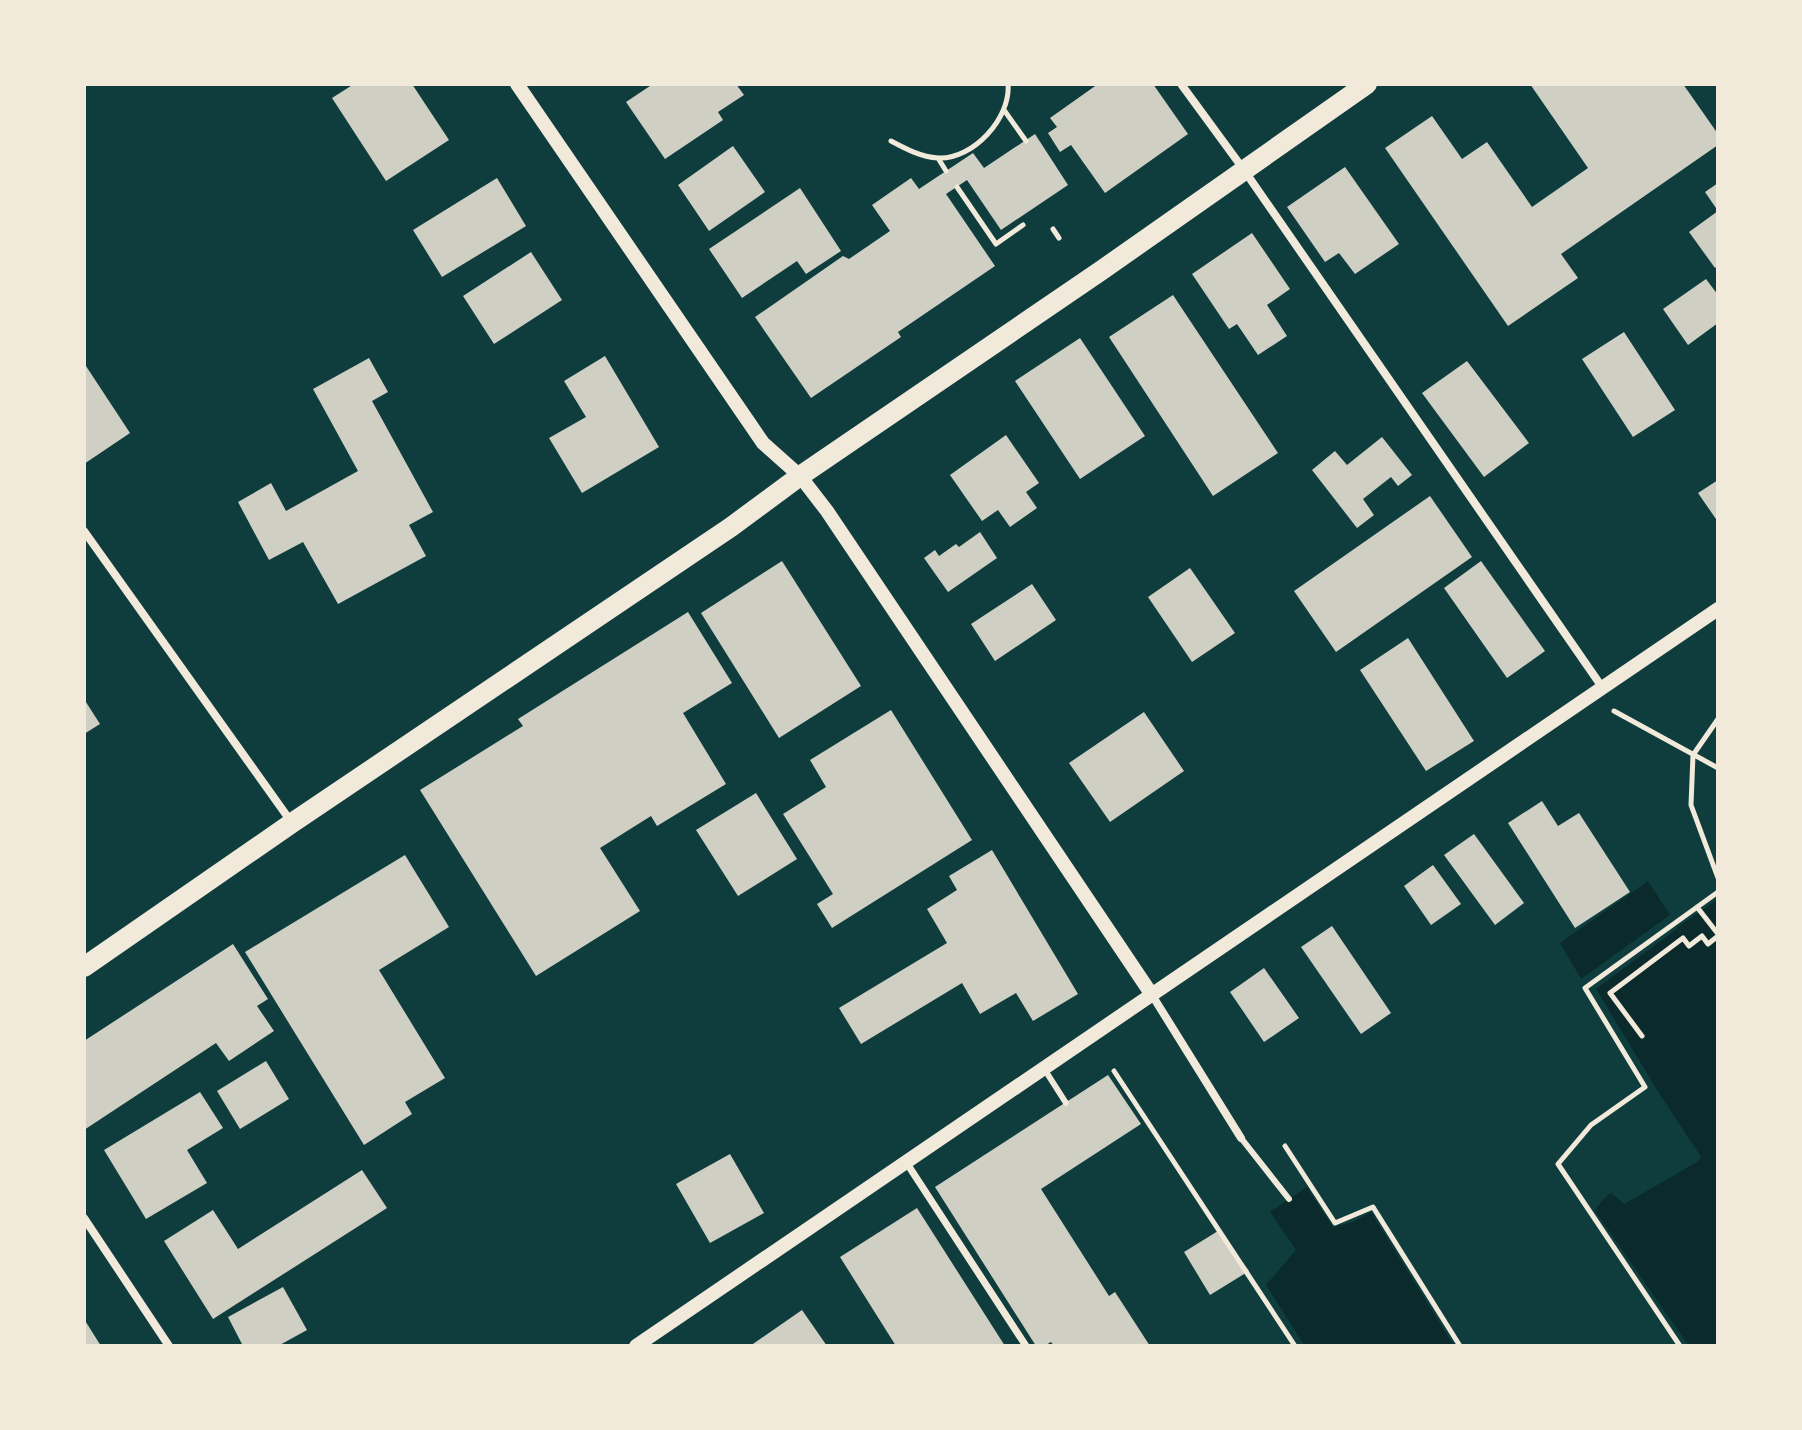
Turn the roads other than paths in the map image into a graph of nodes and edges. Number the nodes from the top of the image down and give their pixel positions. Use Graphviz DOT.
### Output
graph roads {
  1 [pos="517,84"];
  2 [pos="1181,84"];
  3 [pos="1367,84"];
  4 [pos="1244,170"];
  5 [pos="800,476"];
  6 [pos="84,531"];
  7 [pos="1718,609"];
  8 [pos="1602,687"];
  9 [pos="292,823"];
  10 [pos="84,967"];
  11 [pos="1152,995"];
  12 [pos="1043,1067"];
  13 [pos="1066,1103"];
  14 [pos="1241,1138"];
  15 [pos="906,1162"];
  16 [pos="1289,1199"];
  17 [pos="84,1218"];
  18 [pos="169,1346"];
  19 [pos="636,1346"];
  20 [pos="1026,1346"];
  1 -- 5 [label="street"];
  2 -- 4 [label="street"];
  3 -- 4 [label="main road"];
  4 -- 5 [label="main road"];
  4 -- 8 [label="street"];
  5 -- 9 [label="main road"];
  5 -- 11 [label="street"];
  6 -- 9 [label="street"];
  7 -- 8 [label="street"];
  8 -- 11 [label="street"];
  9 -- 10 [label="main road"];
  11 -- 12 [label="street"];
  11 -- 14 [label="street"];
  12 -- 13 [label="lane"];
  12 -- 15 [label="street"];
  14 -- 16 [label="lane"];
  15 -- 19 [label="street"];
  15 -- 20 [label="street"];
  17 -- 18 [label="street"];
}
